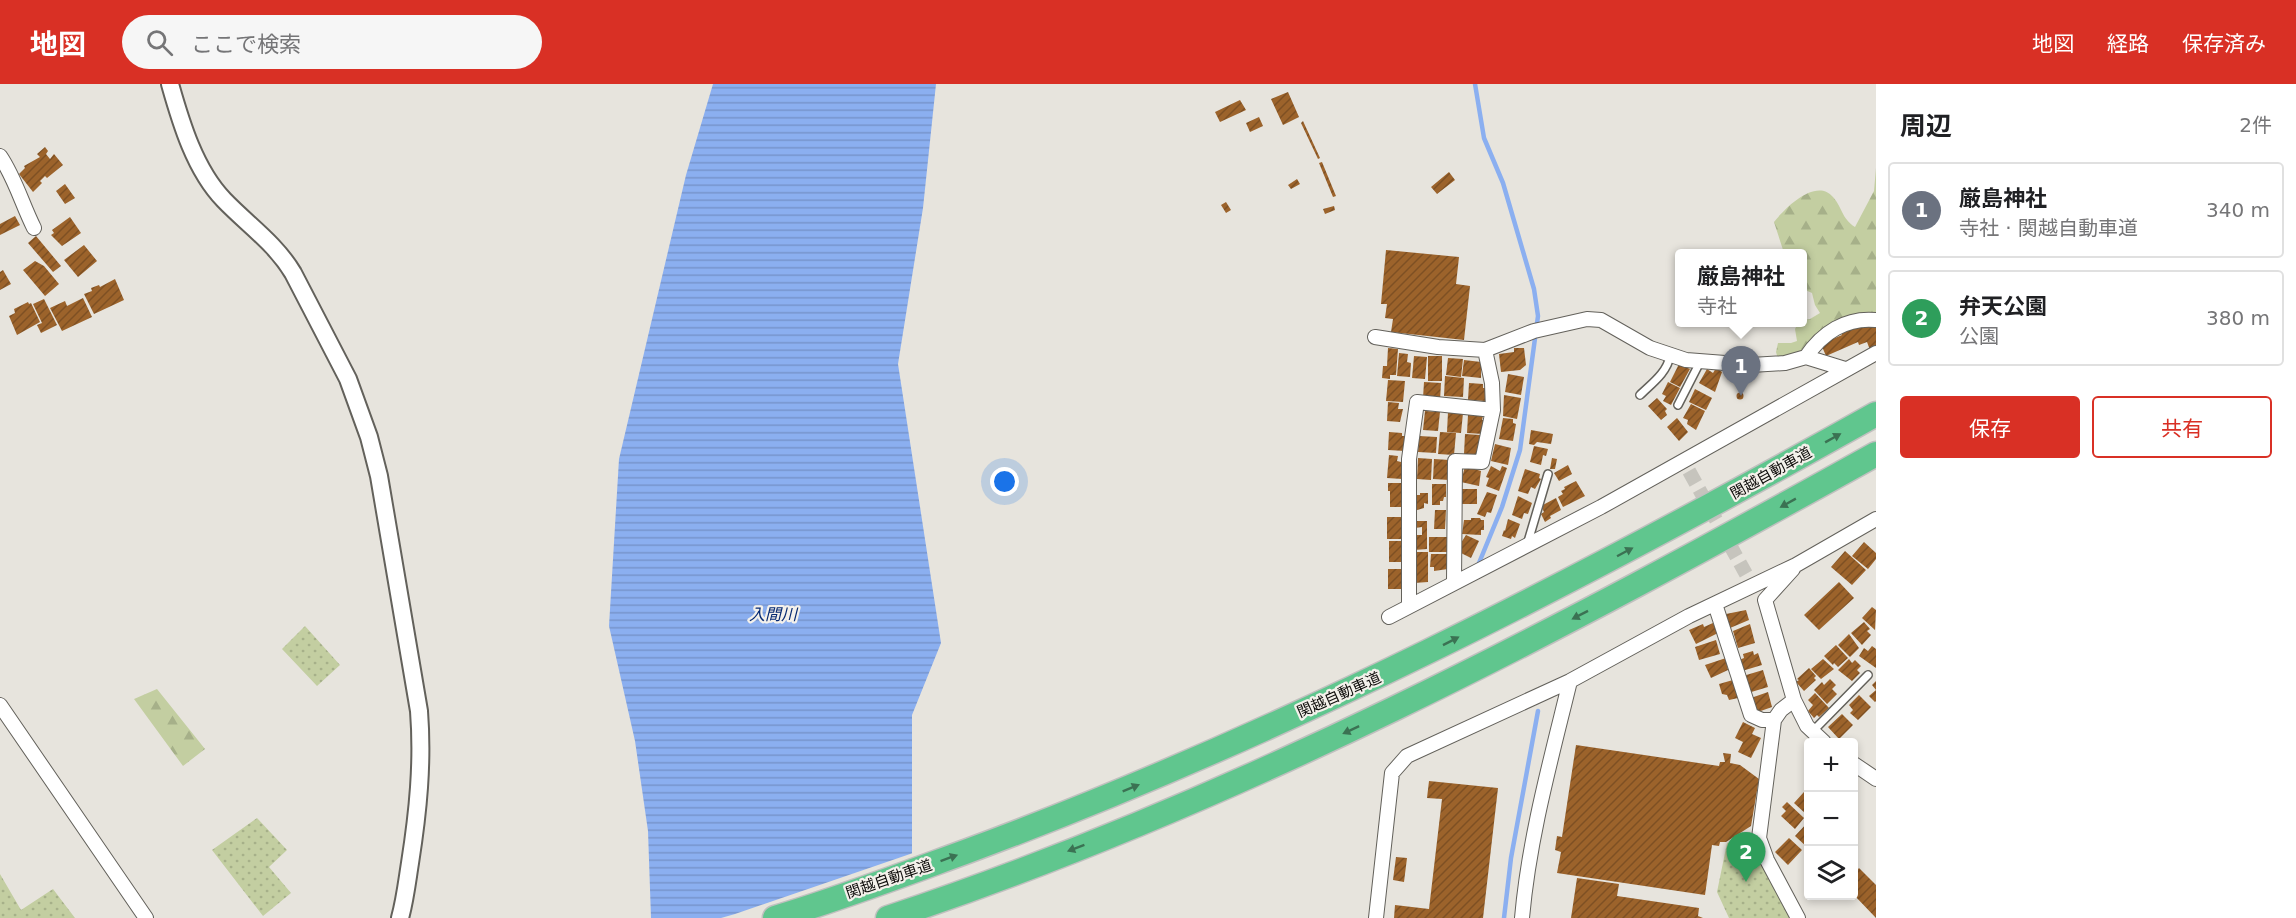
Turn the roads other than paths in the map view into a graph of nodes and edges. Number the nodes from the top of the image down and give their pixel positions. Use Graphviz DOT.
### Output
graph roads {
  1 [pos="170,84"];
  2 [pos="0,156"];
  3 [pos="34,228"];
  4 [pos="1876,320"];
  5 [pos="1375,337"];
  6 [pos="1485,350"];
  7 [pos="1876,353"];
  8 [pos="1670,356"];
  9 [pos="1806,357"];
  10 [pos="1700,362"];
  11 [pos="1845,369"];
  12 [pos="1640,395"];
  13 [pos="1678,405"];
  14 [pos="1493,411"];
  15 [pos="1876,414"];
  16 [pos="1876,454"];
  17 [pos="1548,474"];
  18 [pos="1876,519"];
  19 [pos="1527,545"];
  20 [pos="1796,565"];
  21 [pos="1454,583"];
  22 [pos="1715,604"];
  23 [pos="1409,605"];
  24 [pos="1389,617"];
  25 [pos="1868,675"];
  26 [pos="1570,681"];
  27 [pos="1794,700"];
  28 [pos="0,705"];
  29 [pos="1774,720"];
  30 [pos="1812,732"];
  31 [pos="1819,738"];
  32 [pos="1858,767"];
  33 [pos="1876,779"];
  34 [pos="146,918"];
  35 [pos="400,918"];
  36 [pos="775,918"];
  37 [pos="888,918"];
  38 [pos="1376,918"];
  39 [pos="1522,918"];
  40 [pos="1798,918"];
  1 -- 35 [label="street"];
  2 -- 3 [label="street"];
  4 -- 9 [label="street"];
  5 -- 6 [label="street"];
  6 -- 8 [label="street"];
  6 -- 14 [label="street"];
  7 -- 11 [label="street"];
  8 -- 10 [label="street"];
  8 -- 12 [label="lane"];
  9 -- 10 [label="street"];
  9 -- 11 [label="street"];
  10 -- 13 [label="lane"];
  11 -- 19 [label="street"];
  14 -- 21 [label="street"];
  14 -- 23 [label="street"];
  36 -- 15 [label="highway, 関越自動車道, one-way"];
  16 -- 37 [label="highway, one-way"];
  17 -- 19 [label="lane"];
  18 -- 20 [label="street"];
  19 -- 21 [label="street"];
  20 -- 22 [label="street"];
  20 -- 27 [label="street"];
  21 -- 23 [label="street"];
  22 -- 26 [label="street"];
  22 -- 29 [label="street"];
  23 -- 24 [label="street"];
  25 -- 30 [label="lane"];
  26 -- 38 [label="street"];
  26 -- 39 [label="street"];
  27 -- 29 [label="street"];
  27 -- 30 [label="street"];
  28 -- 34 [label="street"];
  29 -- 40 [label="street"];
  30 -- 31 [label="street"];
  32 -- 33 [label="street"];
}
